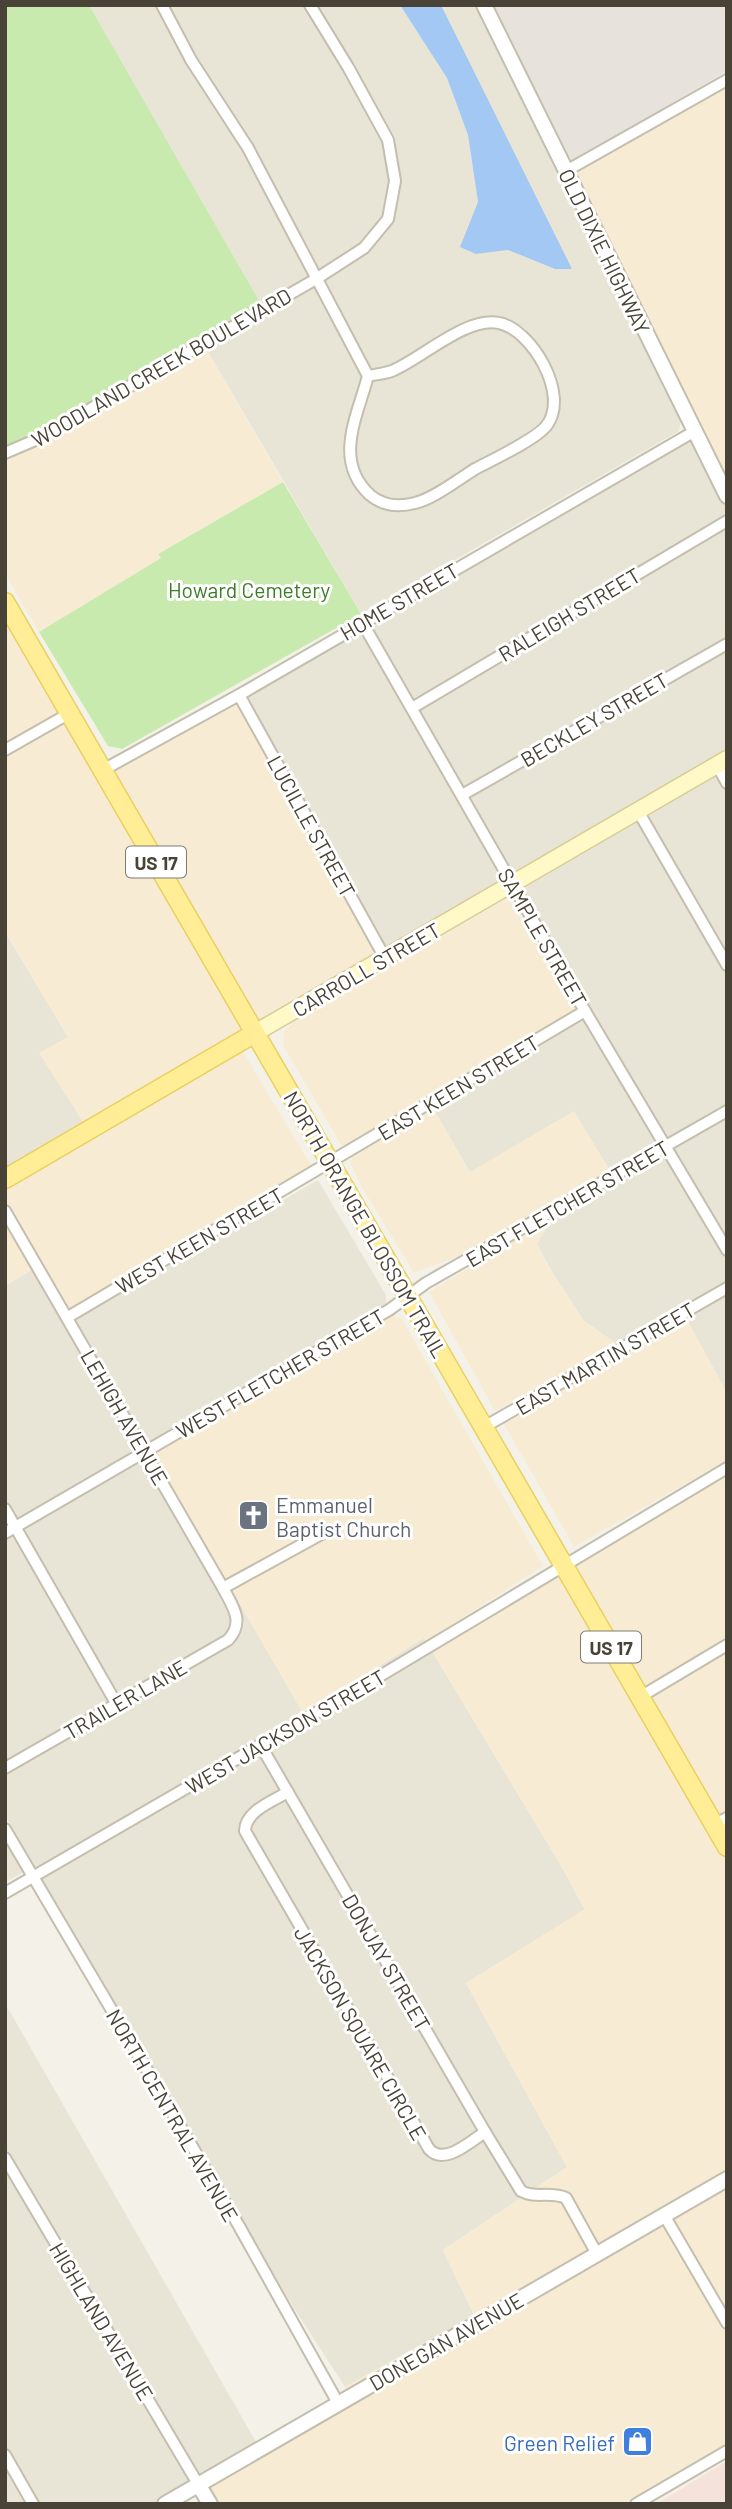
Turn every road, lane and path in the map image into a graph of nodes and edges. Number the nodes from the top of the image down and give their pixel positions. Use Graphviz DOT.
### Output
graph roads {
  1 [pos="162,5"];
  2 [pos="310,5"];
  3 [pos="484,5"];
  4 [pos="727,80"];
  5 [pos="566,171"];
  6 [pos="316,279"];
  7 [pos="368,376"];
  8 [pos="695,431"];
  9 [pos="5,453"];
  10 [pos="727,496"];
  11 [pos="727,521"];
  12 [pos="5,601"];
  13 [pos="362,622"];
  14 [pos="727,644"];
  15 [pos="239,695"];
  16 [pos="412,708"];
  17 [pos="70,713"];
  18 [pos="5,750"];
  19 [pos="722,762"];
  20 [pos="103,770"];
  21 [pos="727,783"];
  22 [pos="461,795"];
  23 [pos="638,811"];
  24 [pos="512,884"];
  25 [pos="384,958"];
  26 [pos="727,965"];
  27 [pos="585,1011"];
  28 [pos="255,1033"];
  29 [pos="727,1111"];
  30 [pos="666,1146"];
  31 [pos="330,1163"];
  32 [pos="5,1179"];
  33 [pos="5,1211"];
  34 [pos="727,1250"];
  35 [pos="727,1288"];
  36 [pos="408,1297"];
  37 [pos="68,1317"];
  38 [pos="484,1427"];
  39 [pos="145,1452"];
  40 [pos="727,1468"];
  41 [pos="5,1509"];
  42 [pos="10,1530"];
  43 [pos="323,1533"];
  44 [pos="563,1564"];
  45 [pos="223,1588"];
  46 [pos="237,1625"];
  47 [pos="727,1645"];
  48 [pos="640,1697"];
  49 [pos="116,1703"];
  50 [pos="261,1746"];
  51 [pos="5,1768"];
  52 [pos="288,1792"];
  53 [pos="721,1822"];
  54 [pos="5,1829"];
  55 [pos="727,1847"];
  56 [pos="33,1877"];
  57 [pos="5,1893"];
  58 [pos="485,2133"];
  59 [pos="5,2158"];
  60 [pos="727,2179"];
  61 [pos="664,2215"];
  62 [pos="597,2254"];
  63 [pos="727,2323"];
  64 [pos="338,2403"];
  65 [pos="727,2451"];
  66 [pos="5,2455"];
  67 [pos="198,2484"];
  68 [pos="33,2504"];
  69 [pos="165,2504"];
  70 [pos="210,2504"];
  71 [pos="636,2504"];
  1 -- 6 [label="street, WOODLAND CREEK BOULEVARD"];
  2 -- 6 [label="street, WOODLAND CREEK BOULEVARD"];
  3 -- 5 [label="street, OLD DIXIE HIGHWAY"];
  4 -- 5 [label="street"];
  5 -- 8 [label="street, OLD DIXIE HIGHWAY"];
  6 -- 7 [label="street"];
  6 -- 9 [label="street, WOODLAND CREEK BOULEVARD"];
  7 -- 7 [label="street"];
  8 -- 10 [label="street, OLD DIXIE HIGHWAY"];
  8 -- 13 [label="street, HOME STREET"];
  11 -- 16 [label="street, RALEIGH STREET"];
  12 -- 17 [label="main road, NORTH ORANGE BLOSSOM TRAIL / US 17"];
  13 -- 15 [label="street, HOME STREET"];
  13 -- 16 [label="street, SAMPLE STREET"];
  14 -- 22 [label="street, BECKLEY STREET"];
  15 -- 20 [label="street, HOME STREET"];
  15 -- 25 [label="street, LUCILLE STREET"];
  16 -- 22 [label="street, SAMPLE STREET"];
  17 -- 18 [label="street"];
  17 -- 20 [label="main road, NORTH ORANGE BLOSSOM TRAIL / US 17"];
  19 -- 21 [label="street"];
  19 -- 23 [label="main road, CARROLL STREET"];
  20 -- 28 [label="main road, NORTH ORANGE BLOSSOM TRAIL / US 17"];
  22 -- 24 [label="street, SAMPLE STREET"];
  23 -- 24 [label="main road, CARROLL STREET"];
  23 -- 26 [label="street"];
  24 -- 25 [label="main road, CARROLL STREET"];
  24 -- 27 [label="street, SAMPLE STREET"];
  25 -- 28 [label="main road, CARROLL STREET"];
  27 -- 30 [label="street, SAMPLE STREET"];
  27 -- 31 [label="street, EAST KEEN STREET"];
  28 -- 31 [label="main road, NORTH ORANGE BLOSSOM TRAIL / US 17"];
  28 -- 32 [label="main road, CARROLL STREET"];
  29 -- 30 [label="street, EAST FLETCHER STREET"];
  30 -- 34 [label="street, SAMPLE STREET"];
  30 -- 36 [label="street, EAST FLETCHER STREET"];
  31 -- 36 [label="main road, NORTH ORANGE BLOSSOM TRAIL / US 17"];
  31 -- 37 [label="street, WEST KEEN STREET"];
  33 -- 37 [label="street, LEHIGH AVENUE"];
  35 -- 38 [label="street, EAST MARTIN STREET"];
  36 -- 38 [label="main road, NORTH ORANGE BLOSSOM TRAIL / US 17"];
  36 -- 39 [label="street, WEST FLETCHER STREET"];
  37 -- 39 [label="street, LEHIGH AVENUE"];
  38 -- 44 [label="main road, NORTH ORANGE BLOSSOM TRAIL / US 17"];
  39 -- 42 [label="street, WEST FLETCHER STREET"];
  39 -- 45 [label="street, LEHIGH AVENUE"];
  40 -- 44 [label="street, WEST JACKSON STREET"];
  41 -- 42 [label="street"];
  42 -- 49 [label="street"];
  43 -- 45 [label="street"];
  44 -- 48 [label="main road, NORTH ORANGE BLOSSOM TRAIL / US 17"];
  44 -- 50 [label="street, WEST JACKSON STREET"];
  45 -- 46 [label="street, LEHIGH AVENUE"];
  46 -- 49 [label="street, TRAILER LANE"];
  47 -- 48 [label="street"];
  48 -- 53 [label="main road, NORTH ORANGE BLOSSOM TRAIL / US 17"];
  49 -- 51 [label="street, TRAILER LANE"];
  50 -- 52 [label="street, DONJAY STREET"];
  50 -- 56 [label="street, WEST JACKSON STREET"];
  52 -- 58 [label="street, DONJAY STREET"];
  52 -- 58 [label="street, JACKSON SQUARE CIRCLE"];
  53 -- 55 [label="main road, NORTH ORANGE BLOSSOM TRAIL / US 17"];
  54 -- 56 [label="street, NORTH CENTRAL AVENUE"];
  56 -- 57 [label="street, WEST JACKSON STREET"];
  56 -- 64 [label="street, NORTH CENTRAL AVENUE"];
  58 -- 62 [label="street"];
  59 -- 67 [label="street, HIGHLAND AVENUE"];
  60 -- 61 [label="street, DONEGAN AVENUE"];
  61 -- 62 [label="street, DONEGAN AVENUE"];
  61 -- 63 [label="street"];
  62 -- 64 [label="street, DONEGAN AVENUE"];
  64 -- 67 [label="street, DONEGAN AVENUE"];
  65 -- 71 [label="street"];
  66 -- 68 [label="street"];
  67 -- 69 [label="street, DONEGAN AVENUE"];
  67 -- 70 [label="street"];
}
